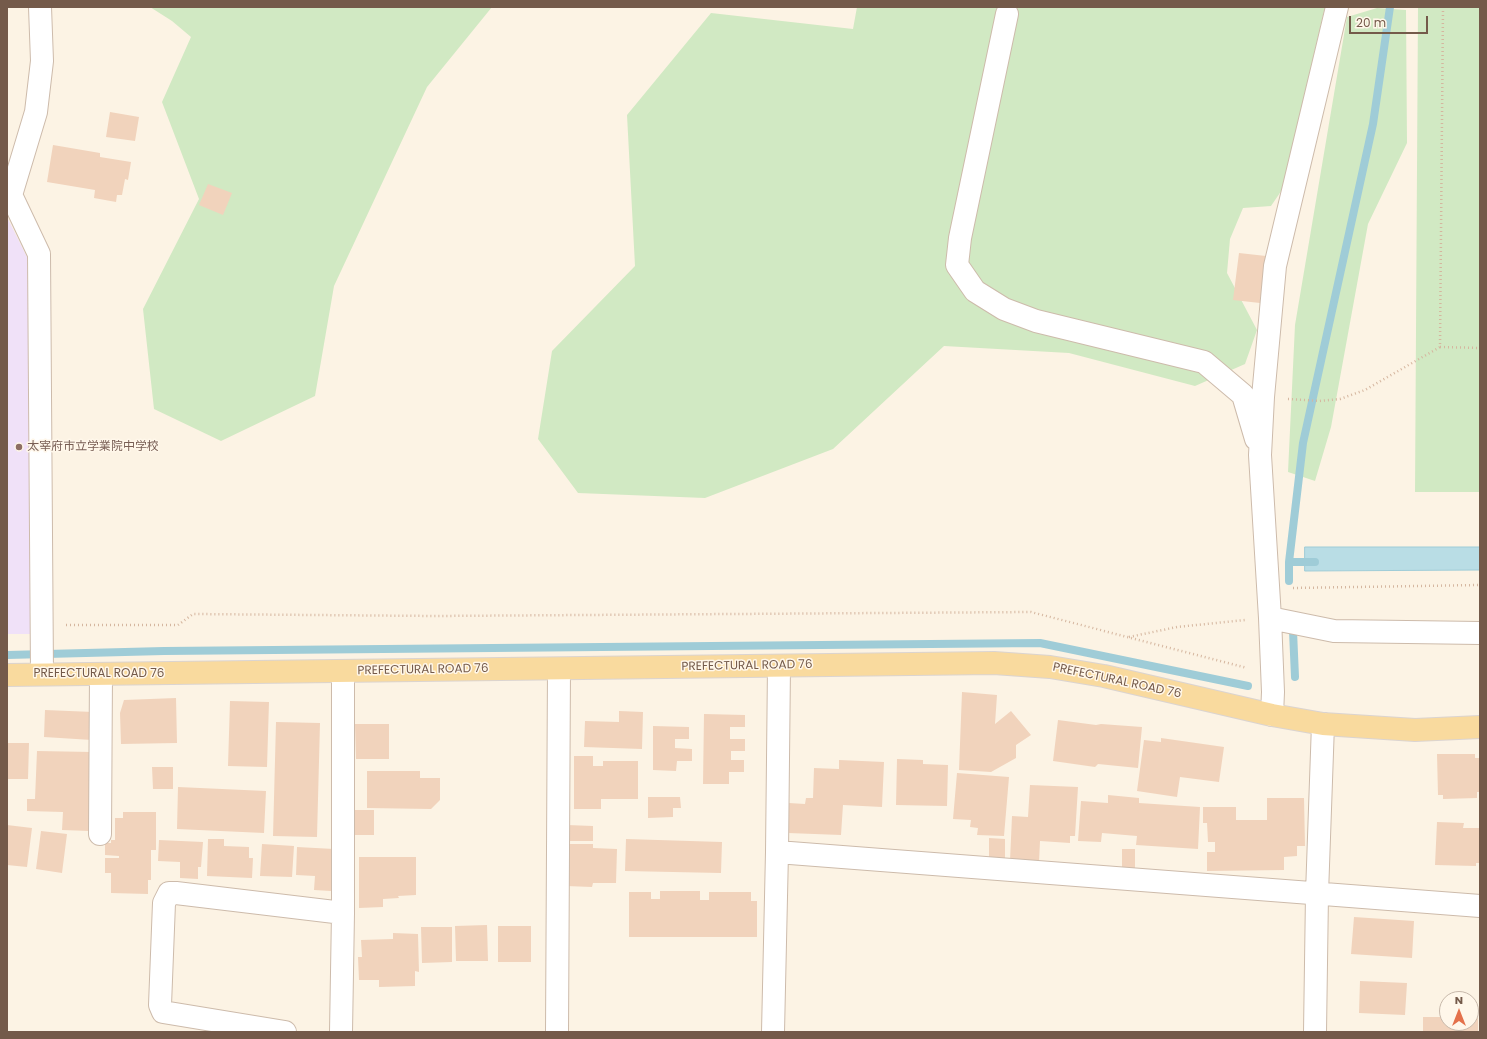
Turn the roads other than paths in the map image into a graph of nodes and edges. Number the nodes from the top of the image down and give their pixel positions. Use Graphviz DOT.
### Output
graph roads {
  1 [pos="40,7"];
  2 [pos="1337,7"];
  3 [pos="1007,14"];
  4 [pos="9,195"];
  5 [pos="1260,455"];
  6 [pos="1270,614"];
  7 [pos="1480,633"];
  8 [pos="779,666"];
  9 [pos="42,669"];
  10 [pos="559,669"];
  11 [pos="343,671"];
  12 [pos="7,674"];
  13 [pos="101,674"];
  14 [pos="1272,715"];
  15 [pos="1323,724"];
  16 [pos="1480,727"];
  17 [pos="100,834"];
  18 [pos="777,852"];
  19 [pos="1317,894"];
  20 [pos="1480,906"];
  21 [pos="343,913"];
  22 [pos="285,1032"];
  23 [pos="341,1032"];
  24 [pos="558,1032"];
  25 [pos="772,1032"];
  26 [pos="1315,1032"];
  1 -- 4 [label="street"];
  2 -- 5 [label="street"];
  3 -- 5 [label="street"];
  4 -- 9 [label="street"];
  5 -- 6 [label="street"];
  6 -- 7 [label="street"];
  6 -- 14 [label="street"];
  8 -- 10 [label="main road, PREFECTURAL ROAD 76"];
  8 -- 14 [label="main road, PREFECTURAL ROAD 76"];
  8 -- 18 [label="street"];
  9 -- 12 [label="main road, PREFECTURAL ROAD 76"];
  9 -- 13 [label="main road, PREFECTURAL ROAD 76"];
  10 -- 11 [label="main road, PREFECTURAL ROAD 76"];
  10 -- 24 [label="street"];
  11 -- 13 [label="main road, PREFECTURAL ROAD 76"];
  11 -- 21 [label="street"];
  13 -- 17 [label="street"];
  14 -- 15 [label="main road, PREFECTURAL ROAD 76"];
  15 -- 16 [label="main road, PREFECTURAL ROAD 76"];
  15 -- 19 [label="street"];
  18 -- 19 [label="street"];
  18 -- 25 [label="street"];
  19 -- 20 [label="street"];
  19 -- 26 [label="street"];
  21 -- 22 [label="street"];
  21 -- 23 [label="street"];
}
